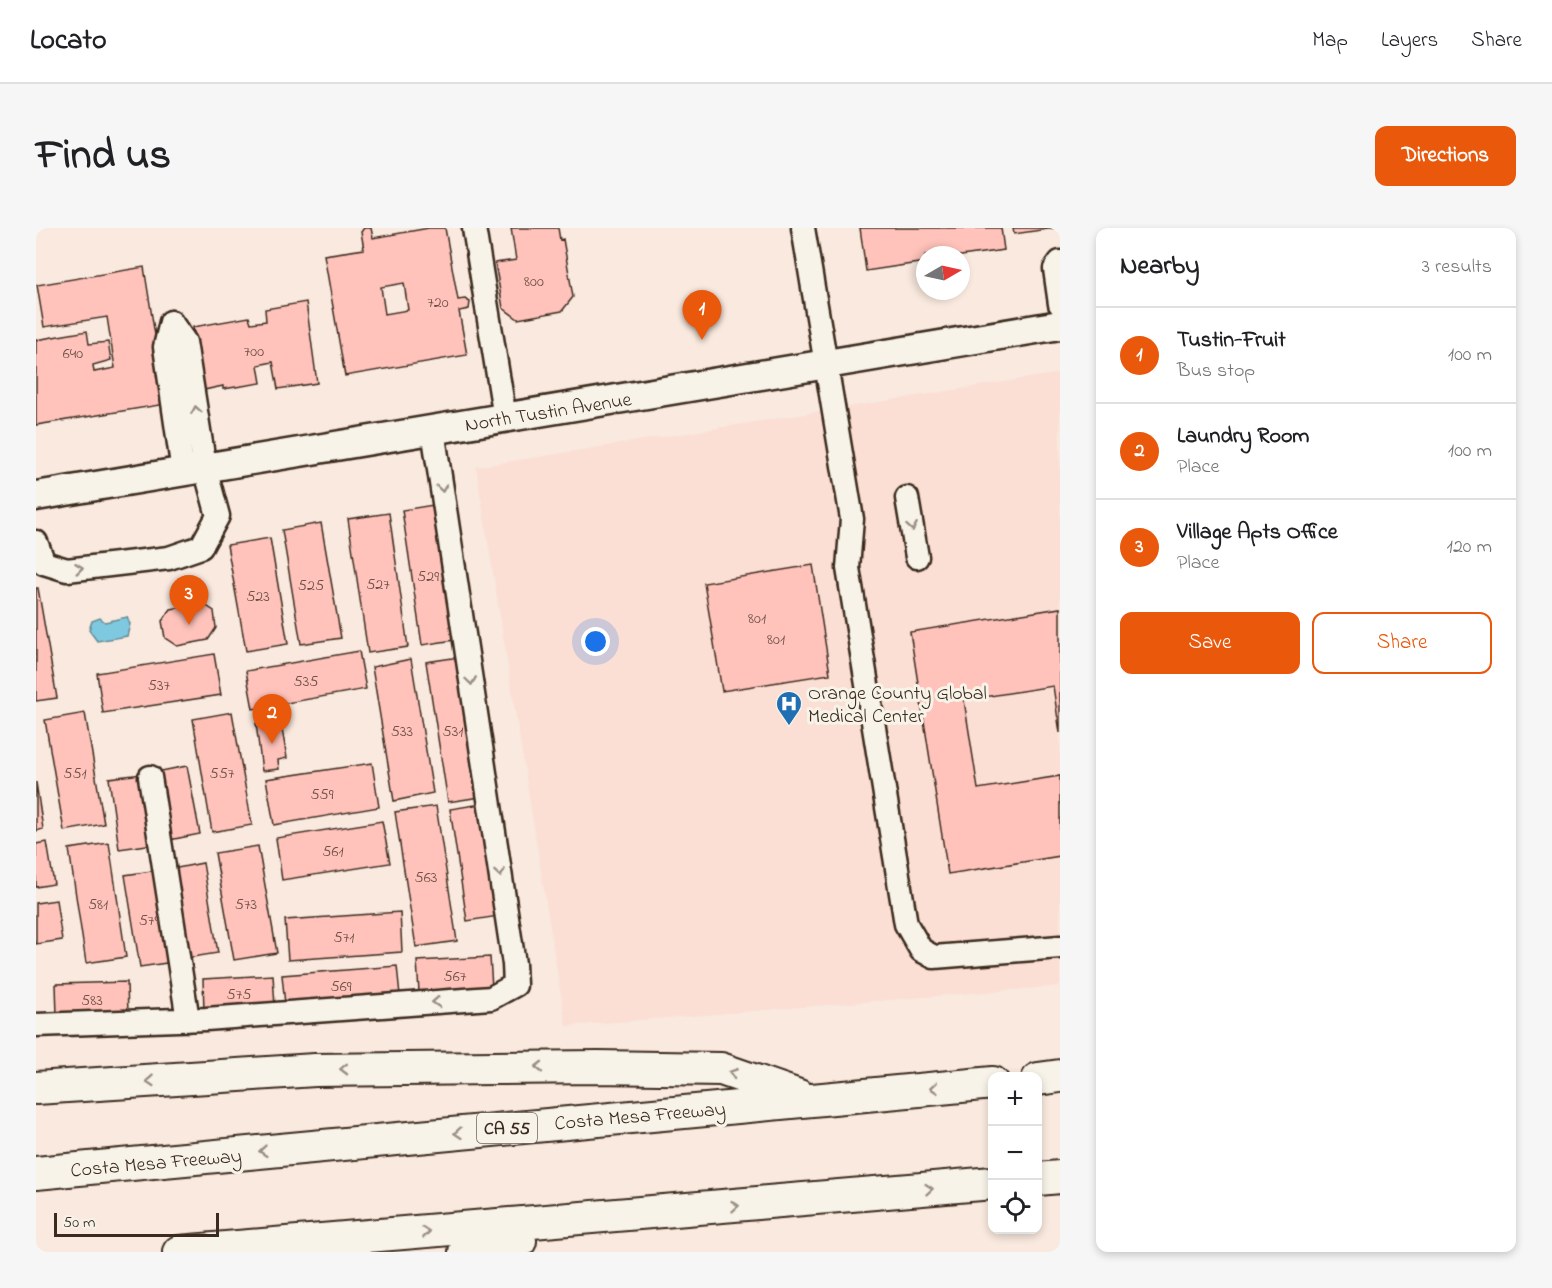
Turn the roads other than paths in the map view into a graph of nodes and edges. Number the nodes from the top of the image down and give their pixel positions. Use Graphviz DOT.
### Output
graph roads {
  1 [pos="474,228"];
  2 [pos="803,228"];
  3 [pos="1060,262"];
  4 [pos="1060,304"];
  5 [pos="1060,326"];
  6 [pos="825,365"];
  7 [pos="505,418"];
  8 [pos="434,430"];
  9 [pos="194,470"];
  10 [pos="36,496"];
  11 [pos="907,498"];
  12 [pos="36,542"];
  13 [pos="917,557"];
  14 [pos="150,777"];
  15 [pos="1060,947"];
  16 [pos="188,1020"];
  17 [pos="36,1025"];
  18 [pos="1060,1076"];
  19 [pos="1042,1078"];
  20 [pos="988,1083"];
  21 [pos="36,1088"];
  22 [pos="808,1099"];
  23 [pos="36,1173"];
  24 [pos="1060,1177"];
  25 [pos="1042,1179"];
  26 [pos="988,1183"];
  27 [pos="676,1211"];
  28 [pos="179,1252"];
  29 [pos="465,1252"];
  1 -- 7 [label="street"];
  2 -- 6 [label="street"];
  3 -- 4 [label="street"];
  5 -- 6 [label="main road, North Tustin Avenue"];
  6 -- 7 [label="main road, North Tustin Avenue"];
  6 -- 15 [label="street"];
  7 -- 8 [label="main road, North Tustin Avenue"];
  8 -- 9 [label="main road, North Tustin Avenue"];
  8 -- 16 [label="street, one-way"];
  9 -- 9 [label="street, one-way"];
  9 -- 10 [label="main road, North Tustin Avenue"];
  12 -- 9 [label="street, one-way"];
  11 -- 13 [label="street, one-way"];
  14 -- 16 [label="street"];
  16 -- 17 [label="street"];
  18 -- 19 [label="highway"];
  20 -- 22 [label="highway, Costa Mesa Freeway / CA 55, one-way"];
  22 -- 21 [label="highway, one-way"];
  22 -- 23 [label="highway, Costa Mesa Freeway / CA 55, one-way"];
  24 -- 25 [label="highway"];
  27 -- 26 [label="highway, one-way"];
  28 -- 27 [label="highway, one-way"];
  27 -- 29 [label="highway"];
}
